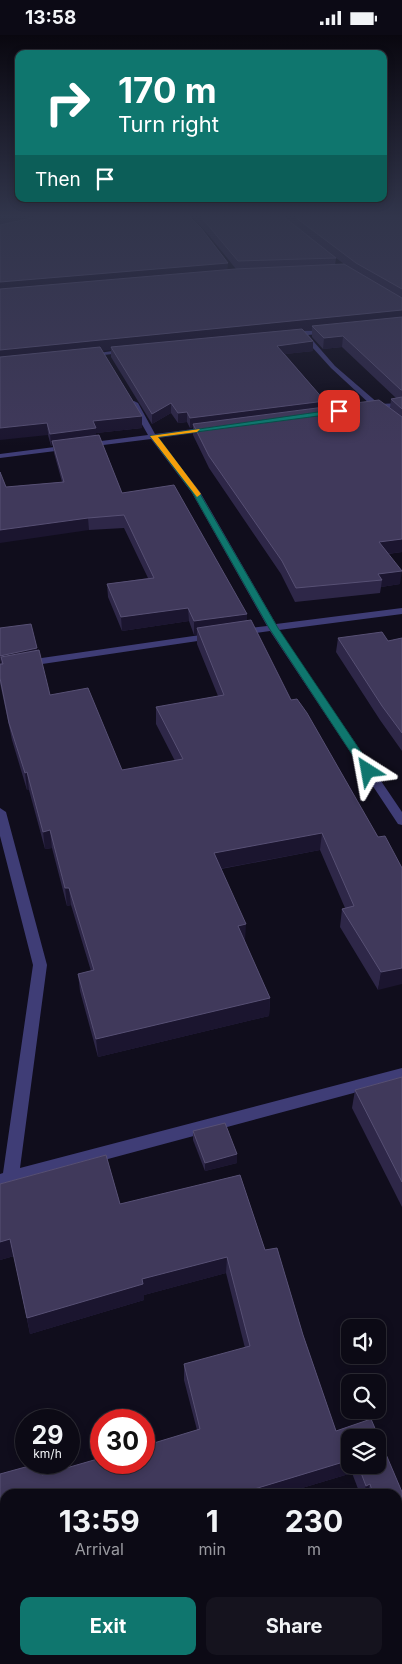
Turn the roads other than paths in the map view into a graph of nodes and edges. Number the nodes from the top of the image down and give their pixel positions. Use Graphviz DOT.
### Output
graph roads {
  1 [pos="333,331"];
  2 [pos="303,333"];
  3 [pos="280,336"];
  4 [pos="133,351"];
  5 [pos="76,356"];
  6 [pos="129,395"];
  7 [pos="402,405"];
  8 [pos="376,407"];
  9 [pos="356,409"];
  10 [pos="221,427"];
  11 [pos="402,429"];
  12 [pos="154,436"];
  13 [pos="0,456"];
  14 [pos="402,611"];
  15 [pos="273,628"];
  16 [pos="0,670"];
  17 [pos="0,813"];
  18 [pos="402,821"];
  19 [pos="402,1074"];
  20 [pos="5,1180"];
  1 -- 2 [label="street"];
  2 -- 3 [label="street"];
  2 -- 8 [label="street"];
  4 -- 5 [label="street"];
  6 -- 12 [label="street"];
  7 -- 8 [label="street"];
  8 -- 9 [label="street"];
  8 -- 11 [label="street"];
  10 -- 12 [label="street"];
  12 -- 13 [label="street"];
  12 -- 15 [label="street"];
  14 -- 15 [label="street"];
  15 -- 16 [label="street"];
  15 -- 18 [label="street"];
  17 -- 20 [label="street"];
  19 -- 20 [label="street"];
}
